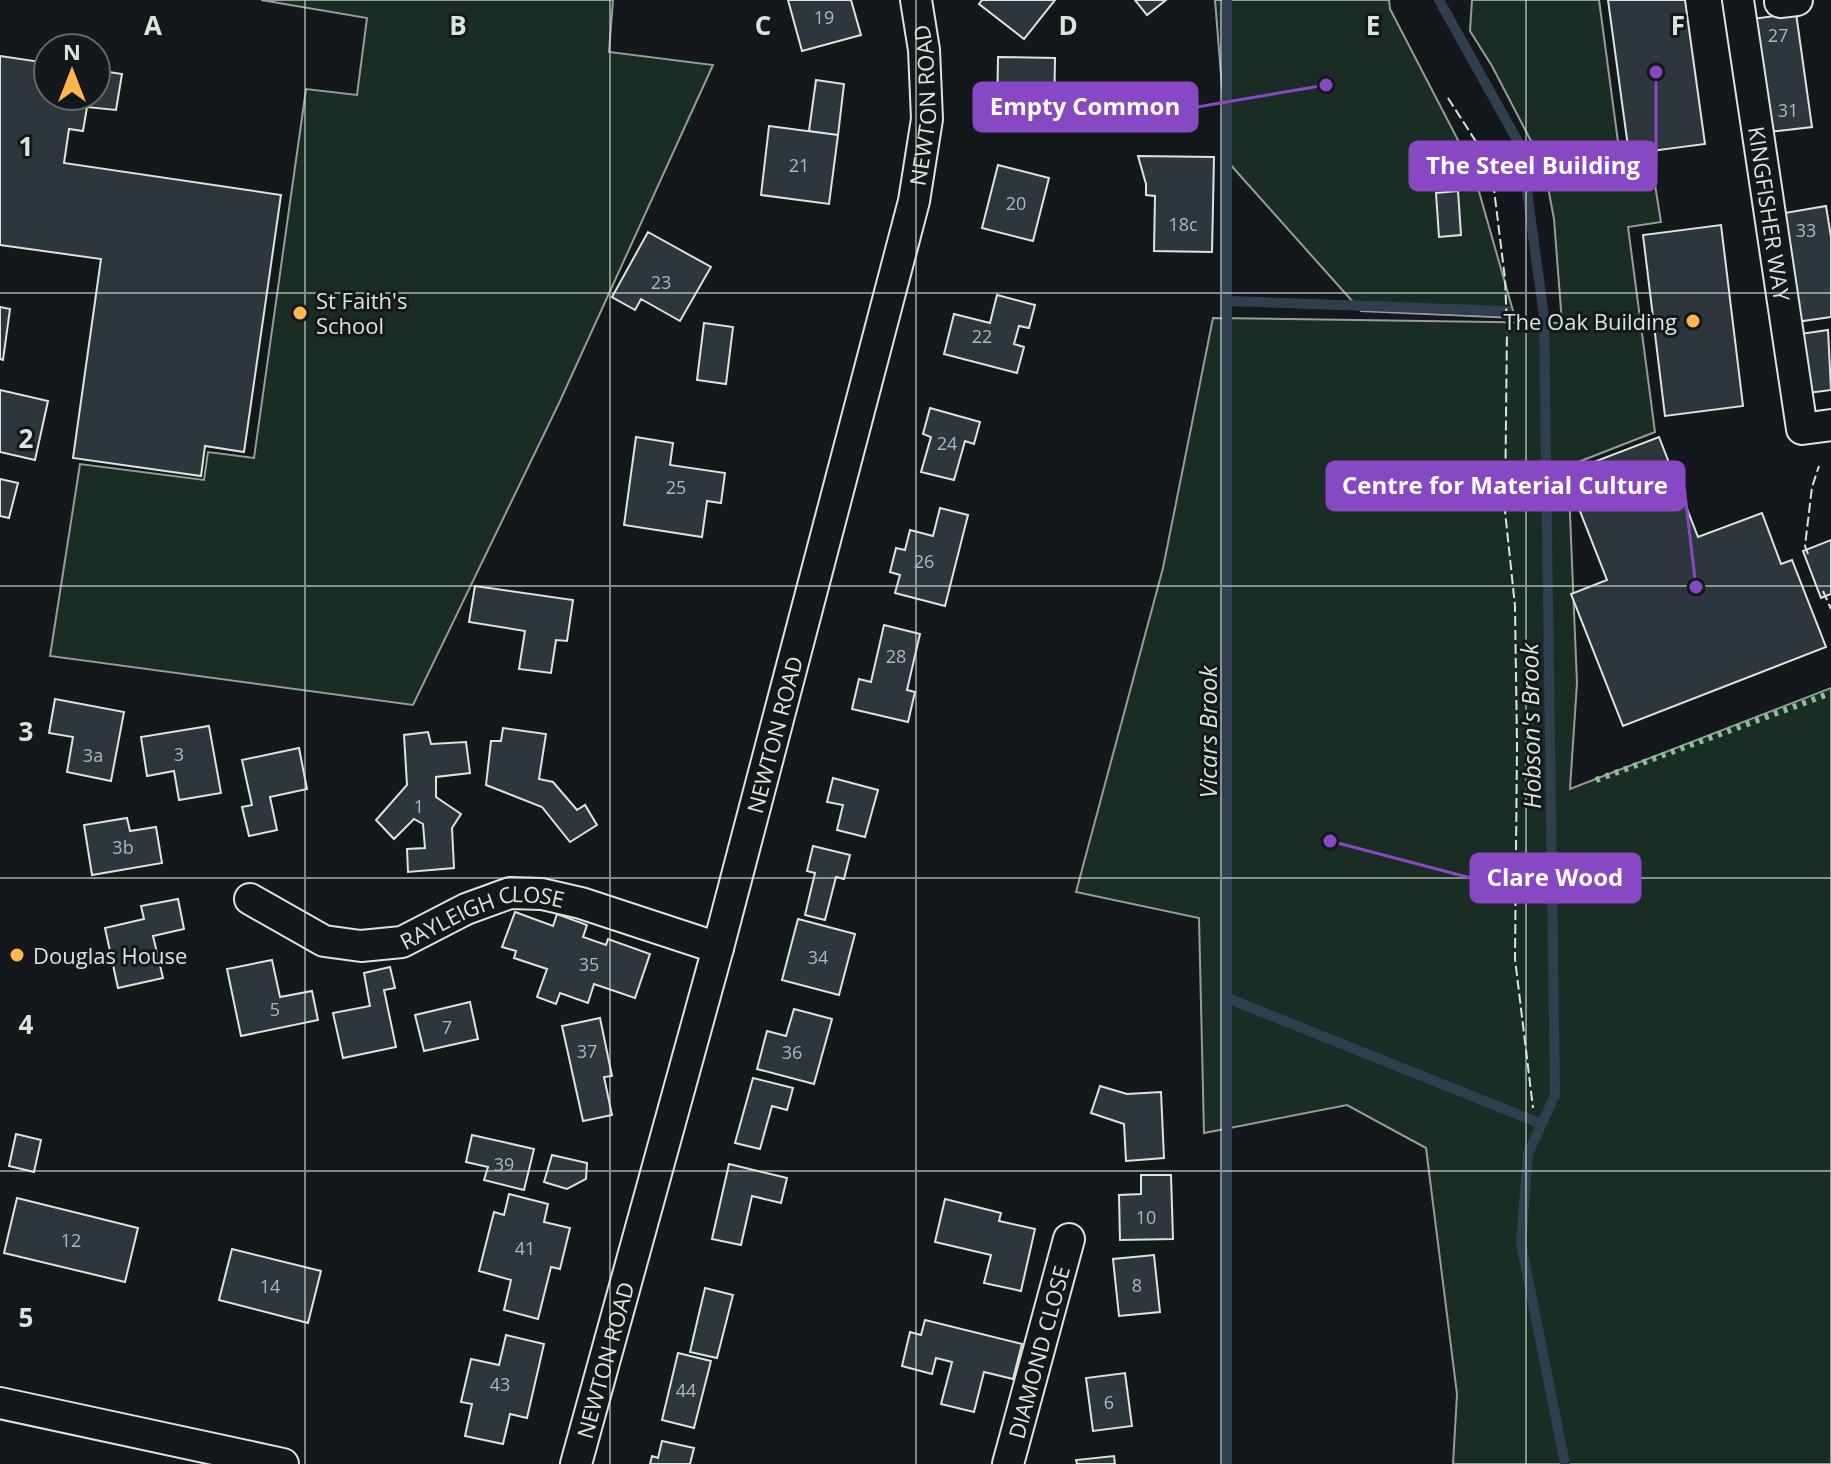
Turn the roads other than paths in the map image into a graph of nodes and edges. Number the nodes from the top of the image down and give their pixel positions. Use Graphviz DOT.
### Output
graph roads {
  1 [pos="916,0"];
  2 [pos="1738,0"];
  3 [pos="1816,427"];
  4 [pos="250,899"];
  5 [pos="718,948"];
  6 [pos="1069,1239"];
  7 [pos="0,1403"];
  8 [pos="283,1464"];
  9 [pos="576,1464"];
  10 [pos="1008,1464"];
  1 -- 5 [label="street, NEWTON ROAD"];
  2 -- 3 [label="street, KINGFISHER WAY"];
  4 -- 5 [label="street, RAYLEIGH CLOSE"];
  5 -- 9 [label="street, NEWTON ROAD"];
  6 -- 10 [label="street, DIAMOND CLOSE"];
  7 -- 8 [label="street"];
}
